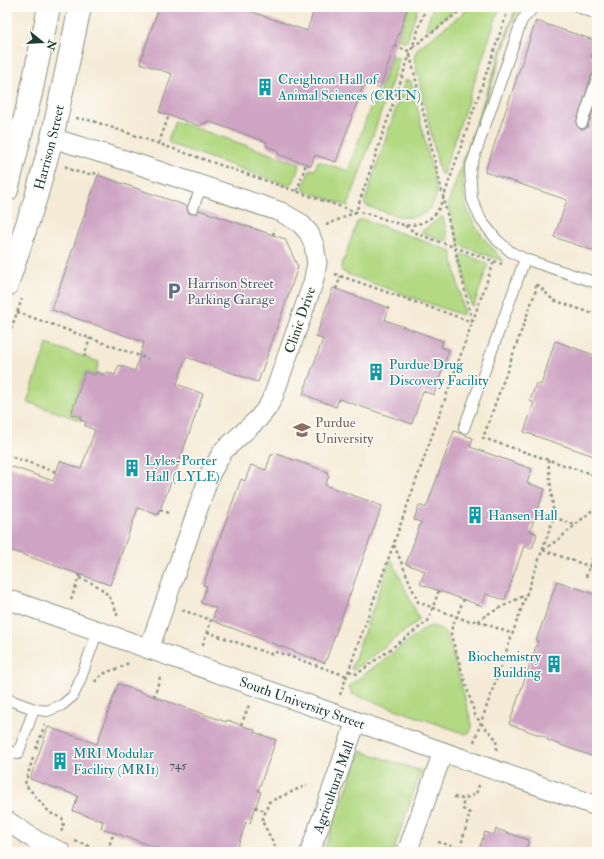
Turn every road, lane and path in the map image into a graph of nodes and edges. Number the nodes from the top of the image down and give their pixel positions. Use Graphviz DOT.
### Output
graph roads {
  1 [pos="49,7"];
  2 [pos="57,7"];
  3 [pos="80,7"];
  4 [pos="426,7"];
  5 [pos="465,7"];
  6 [pos="509,7"];
  7 [pos="534,7"];
  8 [pos="578,7"];
  9 [pos="597,14"];
  10 [pos="395,46"];
  11 [pos="412,48"];
  12 [pos="410,53"];
  13 [pos="597,79"];
  14 [pos="169,115"];
  15 [pos="76,118"];
  16 [pos="582,123"];
  17 [pos="52,138"];
  18 [pos="159,143"];
  19 [pos="306,164"];
  20 [pos="65,166"];
  21 [pos="102,174"];
  22 [pos="202,185"];
  23 [pos="7,190"];
  24 [pos="297,191"];
  25 [pos="443,199"];
  26 [pos="193,208"];
  27 [pos="356,212"];
  28 [pos="405,226"];
  29 [pos="309,233"];
  30 [pos="454,247"];
  31 [pos="525,259"];
  32 [pos="494,261"];
  33 [pos="505,264"];
  34 [pos="335,274"];
  35 [pos="341,276"];
  36 [pos="597,283"];
  37 [pos="7,284"];
  38 [pos="336,289"];
  39 [pos="17,312"];
  40 [pos="597,315"];
  41 [pos="472,322"];
  42 [pos="90,338"];
  43 [pos="84,357"];
  44 [pos="148,358"];
  45 [pos="464,428"];
  46 [pos="7,455"];
  47 [pos="548,460"];
  48 [pos="56,472"];
  49 [pos="597,476"];
  50 [pos="597,506"];
  51 [pos="160,510"];
  52 [pos="537,511"];
  53 [pos="168,513"];
  54 [pos="554,517"];
  55 [pos="575,525"];
  56 [pos="597,544"];
  57 [pos="393,545"];
  58 [pos="543,550"];
  59 [pos="589,566"];
  60 [pos="597,569"];
  61 [pos="80,574"];
  62 [pos="586,577"];
  63 [pos="79,578"];
  64 [pos="439,590"];
  65 [pos="527,594"];
  66 [pos="7,599"];
  67 [pos="71,600"];
  68 [pos="464,600"];
  69 [pos="433,608"];
  70 [pos="182,610"];
  71 [pos="456,616"];
  72 [pos="118,618"];
  73 [pos="478,621"];
  74 [pos="98,630"];
  75 [pos="207,632"];
  76 [pos="513,634"];
  77 [pos="202,647"];
  78 [pos="149,649"];
  79 [pos="128,663"];
  80 [pos="349,671"];
  81 [pos="161,674"];
  82 [pos="347,676"];
  83 [pos="93,686"];
  84 [pos="340,695"];
  85 [pos="154,697"];
  86 [pos="7,700"];
  87 [pos="249,705"];
  88 [pos="34,709"];
  89 [pos="356,722"];
  90 [pos="51,723"];
  91 [pos="481,723"];
  92 [pos="241,725"];
  93 [pos="474,742"];
  94 [pos="7,750"];
  95 [pos="497,751"];
  96 [pos="443,752"];
  97 [pos="306,785"];
  98 [pos="479,785"];
  99 [pos="454,796"];
  100 [pos="463,799"];
  101 [pos="597,806"];
  102 [pos="255,807"];
  103 [pos="266,811"];
  104 [pos="7,821"];
  105 [pos="114,832"];
  106 [pos="65,842"];
  107 [pos="438,842"];
  108 [pos="460,848"];
  109 [pos="278,852"];
  110 [pos="310,852"];
  111 [pos="407,852"];
  112 [pos="472,852"];
  1 -- 23 [label="main road"];
  2 -- 17 [label="main road"];
  3 -- 17 [label="main road, Harrison Street"];
  4 -- 11 [label="path"];
  5 -- 11 [label="path"];
  6 -- 25 [label="path"];
  7 -- 31 [label="lane"];
  8 -- 9 [label="lane"];
  10 -- 12 [label="path"];
  11 -- 12 [label="path"];
  12 -- 25 [label="path"];
  12 -- 27 [label="path"];
  13 -- 16 [label="lane"];
  14 -- 18 [label="path"];
  15 -- 18 [label="path"];
  17 -- 22 [label="street, Clinic Drive"];
  17 -- 37 [label="main road, Harrison Street"];
  18 -- 24 [label="path"];
  19 -- 24 [label="path"];
  20 -- 21 [label="path"];
  22 -- 26 [label="lane"];
  22 -- 29 [label="street, Clinic Drive"];
  24 -- 27 [label="path"];
  25 -- 28 [label="path"];
  25 -- 30 [label="path"];
  27 -- 28 [label="path"];
  27 -- 29 [label="path"];
  28 -- 30 [label="path"];
  29 -- 78 [label="street, Clinic Drive"];
  30 -- 32 [label="path"];
  30 -- 41 [label="path"];
  31 -- 36 [label="lane"];
  31 -- 45 [label="lane"];
  32 -- 33 [label="path"];
  32 -- 41 [label="path"];
  34 -- 35 [label="path"];
  35 -- 38 [label="path"];
  35 -- 41 [label="path"];
  39 -- 42 [label="path"];
  40 -- 47 [label="path"];
  41 -- 57 [label="path"];
  42 -- 43 [label="path"];
  42 -- 44 [label="path"];
  46 -- 48 [label="path"];
  47 -- 49 [label="path"];
  47 -- 54 [label="path"];
  50 -- 55 [label="path"];
  51 -- 53 [label="path"];
  52 -- 54 [label="path"];
  54 -- 55 [label="path"];
  54 -- 58 [label="path"];
  55 -- 58 [label="path"];
  56 -- 59 [label="path"];
  57 -- 69 [label="path"];
  57 -- 80 [label="path"];
  58 -- 59 [label="path"];
  58 -- 65 [label="path"];
  59 -- 60 [label="path"];
  59 -- 62 [label="path"];
  61 -- 63 [label="path"];
  63 -- 67 [label="path"];
  63 -- 72 [label="path"];
  64 -- 69 [label="path"];
  65 -- 73 [label="path"];
  65 -- 76 [label="path"];
  66 -- 74 [label="street, South University Street"];
  68 -- 71 [label="path"];
  69 -- 71 [label="path"];
  69 -- 80 [label="path"];
  70 -- 75 [label="path"];
  71 -- 73 [label="path"];
  71 -- 91 [label="path"];
  73 -- 76 [label="path"];
  74 -- 78 [label="street, South University Street"];
  74 -- 88 [label="lane"];
  75 -- 77 [label="path"];
  75 -- 82 [label="path"];
  76 -- 91 [label="path"];
  78 -- 89 [label="street, South University Street"];
  79 -- 83 [label="path"];
  80 -- 82 [label="path"];
  81 -- 85 [label="path"];
  82 -- 84 [label="path"];
  86 -- 88 [label="lane"];
  87 -- 92 [label="path"];
  88 -- 94 [label="lane"];
  89 -- 96 [label="street, South University Street"];
  89 -- 110 [label="street, Agricultural Mall"];
  90 -- 106 [label="path"];
  91 -- 93 [label="path"];
  91 -- 95 [label="path"];
  96 -- 101 [label="street, South University Street"];
  96 -- 111 [label="street"];
  97 -- 103 [label="path"];
  98 -- 100 [label="path"];
  99 -- 100 [label="path"];
  100 -- 108 [label="path"];
  102 -- 103 [label="path"];
  103 -- 109 [label="path"];
  104 -- 106 [label="street"];
  105 -- 106 [label="path"];
  107 -- 108 [label="path"];
  108 -- 112 [label="path"];
}
